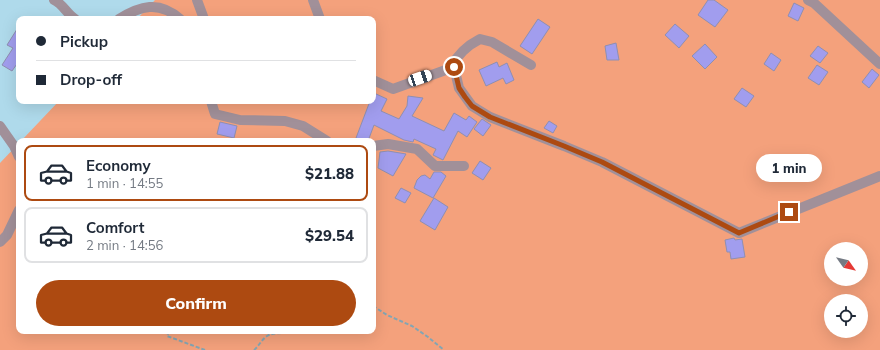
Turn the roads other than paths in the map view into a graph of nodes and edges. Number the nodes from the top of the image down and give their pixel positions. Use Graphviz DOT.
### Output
graph roads {
  1 [pos="54,0"];
  2 [pos="197,0"];
  3 [pos="313,0"];
  4 [pos="813,1"];
  5 [pos="69,16"];
  6 [pos="125,16"];
  7 [pos="176,16"];
  8 [pos="203,16"];
  9 [pos="319,16"];
  10 [pos="880,64"];
  11 [pos="531,65"];
  12 [pos="454,67"];
  13 [pos="376,82"];
  14 [pos="205,104"];
  15 [pos="212,104"];
  16 [pos="215,114"];
  17 [pos="0,126"];
  18 [pos="323,138"];
  19 [pos="376,146"];
  20 [pos="16,150"];
  21 [pos="464,166"];
  22 [pos="880,176"];
  23 [pos="16,216"];
  24 [pos="0,242"];
  1 -- 5 [label="street"];
  2 -- 8 [label="street"];
  3 -- 9 [label="street"];
  4 -- 10 [label="street"];
  6 -- 7 [label="street"];
  11 -- 12 [label="street"];
  12 -- 13 [label="street"];
  12 -- 22 [label="street"];
  14 -- 16 [label="street"];
  15 -- 16 [label="street"];
  16 -- 18 [label="street"];
  17 -- 20 [label="street"];
  19 -- 21 [label="street"];
  23 -- 24 [label="street"];
}
